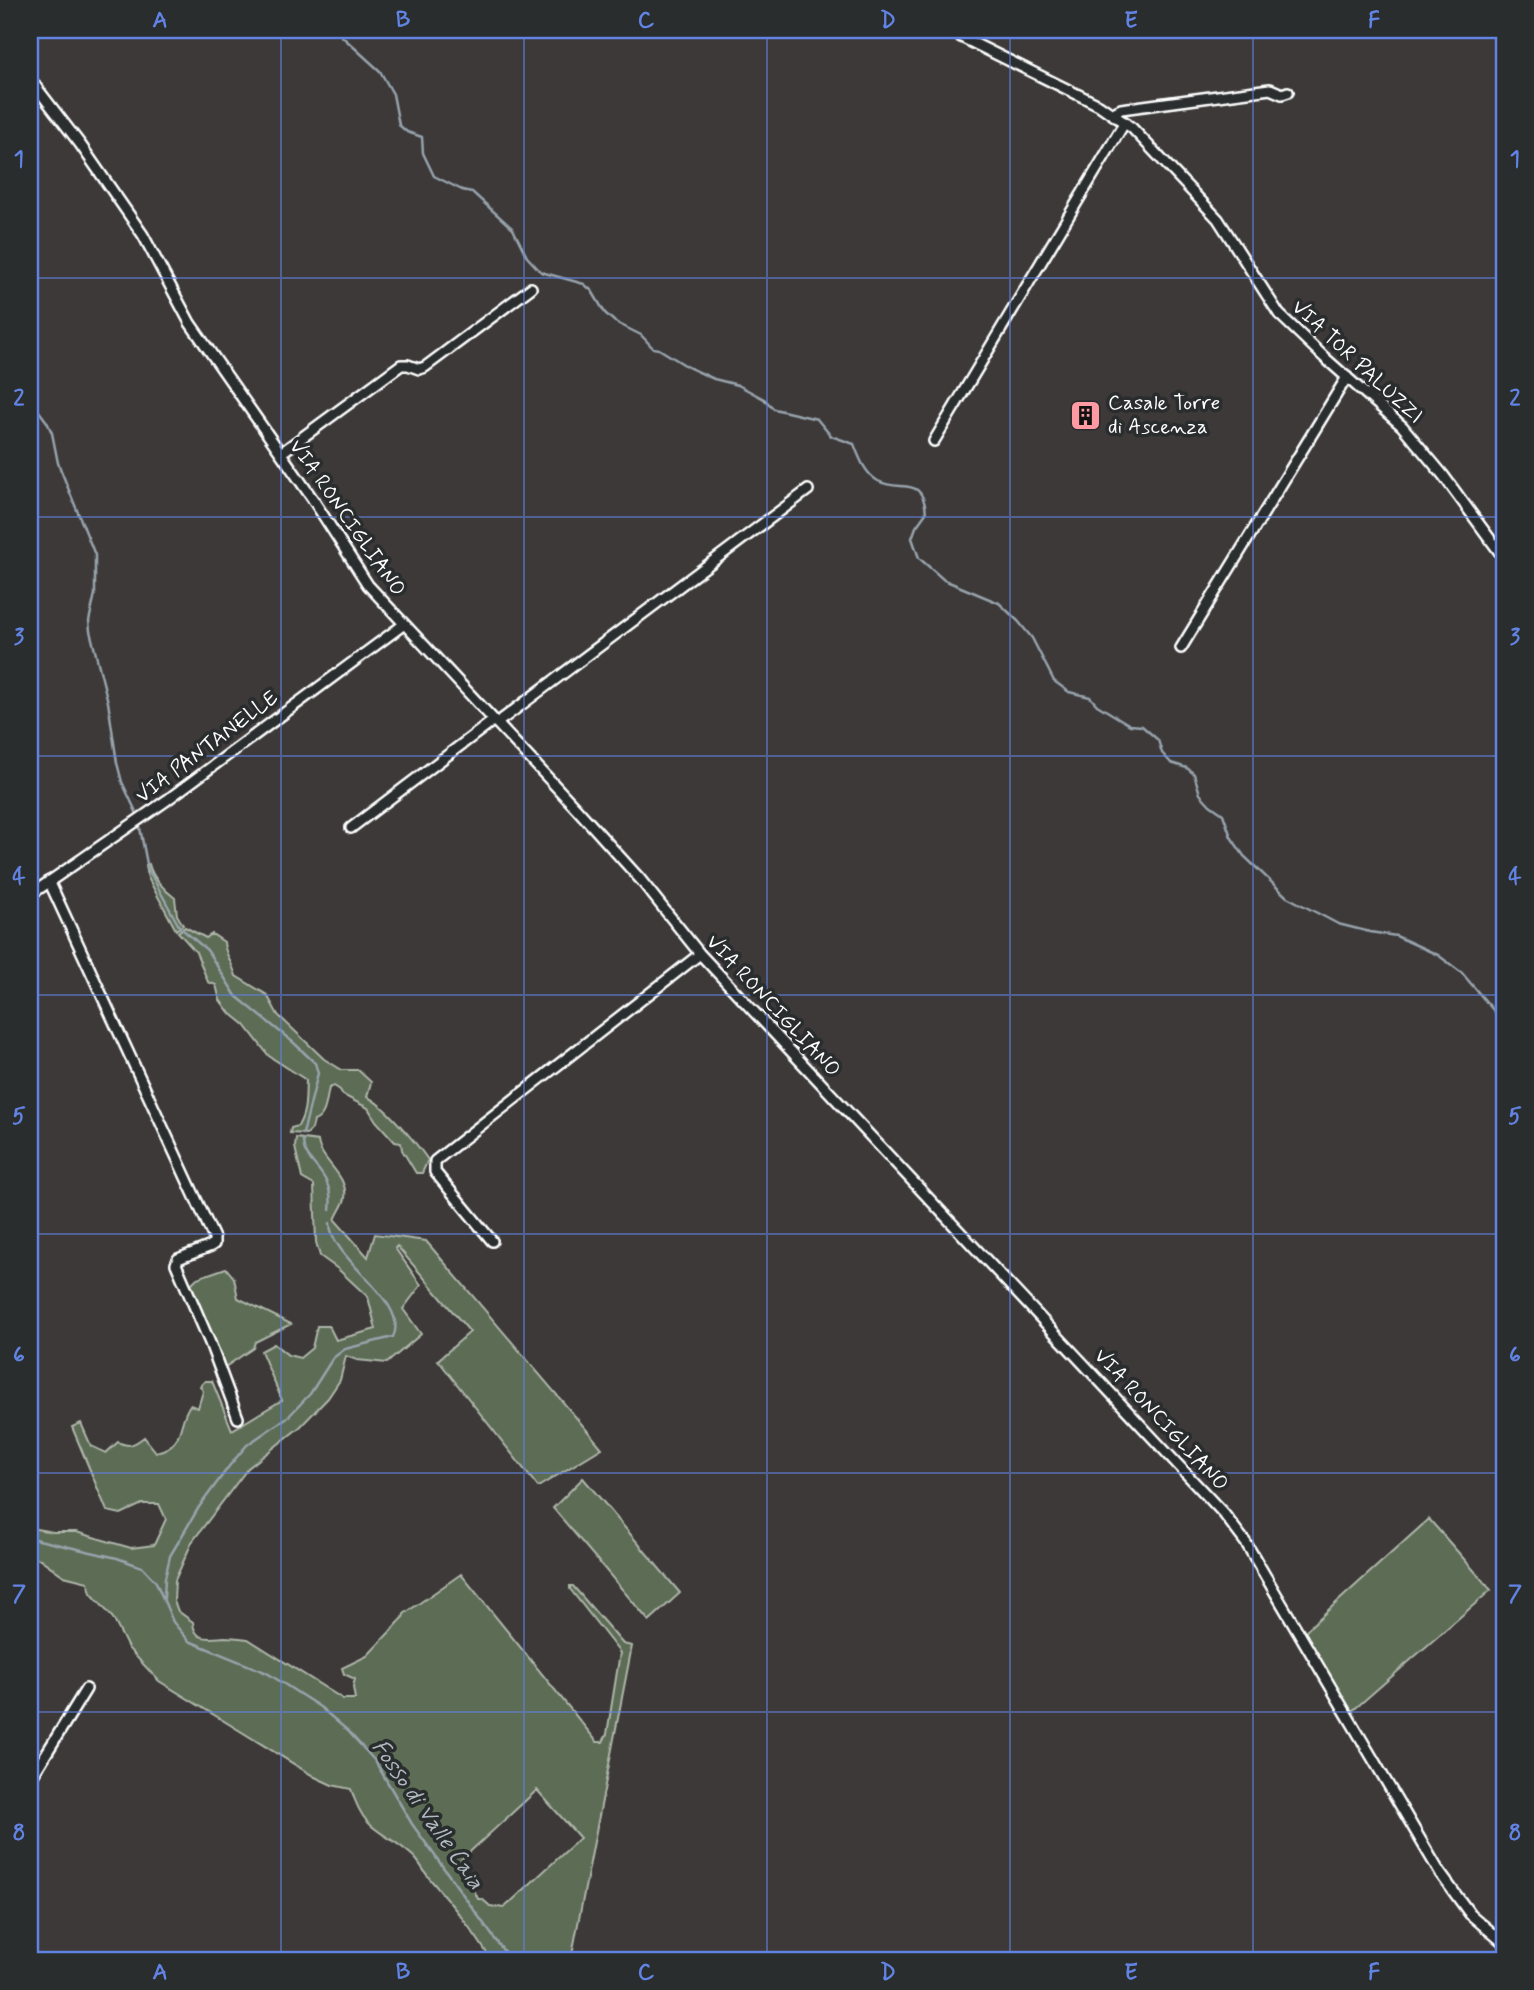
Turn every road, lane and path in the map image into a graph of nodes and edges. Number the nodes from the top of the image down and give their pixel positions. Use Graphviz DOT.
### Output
graph roads {
  1 [pos="947,30"];
  2 [pos="30,79"];
  3 [pos="1289,92"];
  4 [pos="1113,113"];
  5 [pos="1125,122"];
  6 [pos="531,288"];
  7 [pos="1347,377"];
  8 [pos="934,441"];
  9 [pos="281,453"];
  10 [pos="808,490"];
  11 [pos="1504,558"];
  12 [pos="403,625"];
  13 [pos="1181,648"];
  14 [pos="495,722"];
  15 [pos="351,828"];
  16 [pos="49,881"];
  17 [pos="30,895"];
  18 [pos="699,954"];
  19 [pos="492,1241"];
  20 [pos="238,1418"];
  21 [pos="86,1689"];
  22 [pos="30,1780"];
  23 [pos="1504,1943"];
  1 -- 4 [label="street, VIA TOR PALUZZI"];
  2 -- 9 [label="street, VIA RONCIGLIANO"];
  3 -- 4 [label="street"];
  4 -- 5 [label="street, VIA TOR PALUZZI"];
  5 -- 7 [label="street, VIA TOR PALUZZI"];
  5 -- 8 [label="street"];
  6 -- 9 [label="street"];
  7 -- 11 [label="street, VIA TOR PALUZZI"];
  7 -- 13 [label="street"];
  9 -- 12 [label="street, VIA RONCIGLIANO"];
  10 -- 14 [label="street"];
  12 -- 14 [label="street, VIA RONCIGLIANO"];
  12 -- 16 [label="street, VIA PANTANELLE"];
  14 -- 15 [label="street"];
  14 -- 18 [label="street, VIA RONCIGLIANO"];
  16 -- 17 [label="street, VIA PANTANELLE"];
  16 -- 20 [label="street"];
  18 -- 19 [label="street"];
  18 -- 23 [label="street, VIA RONCIGLIANO"];
  21 -- 22 [label="street"];
}
